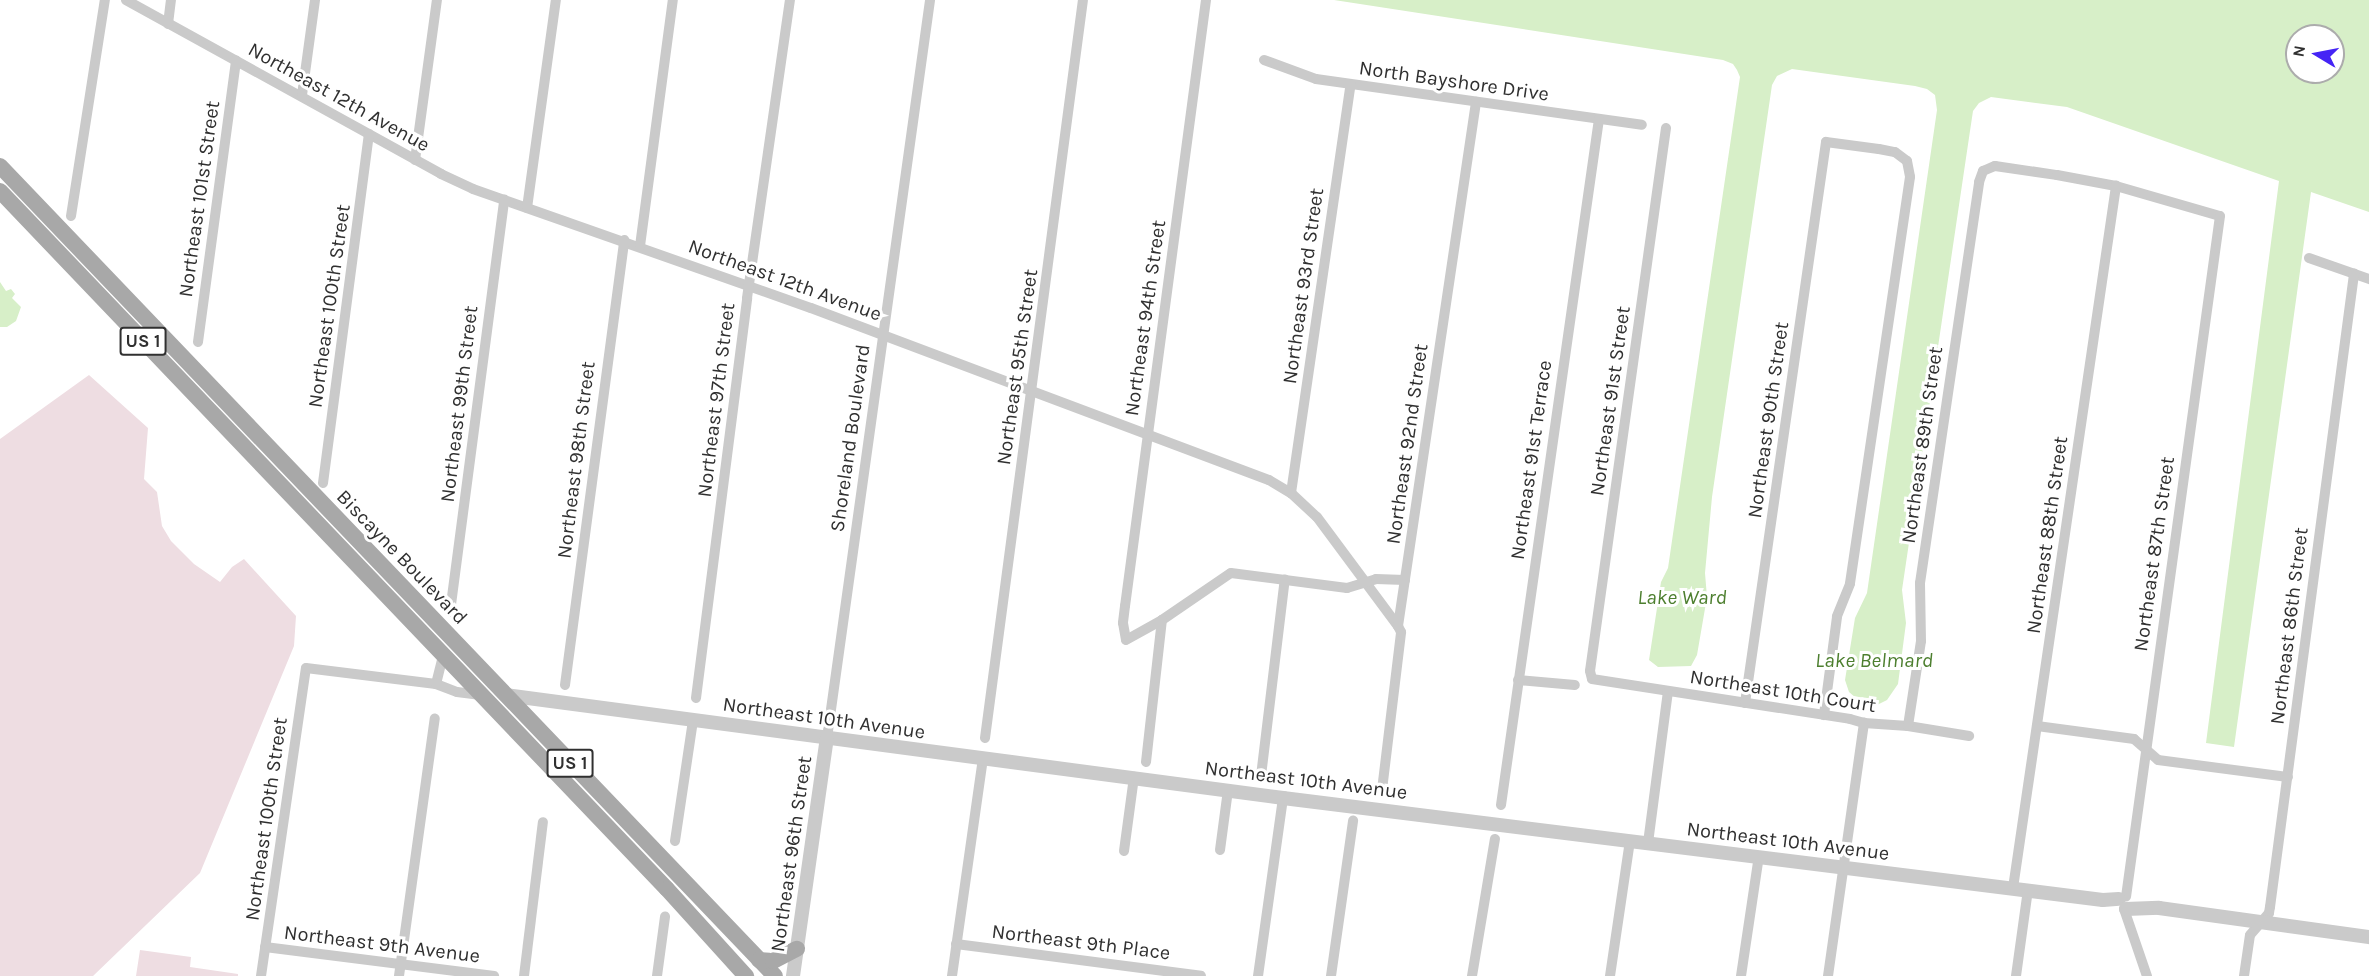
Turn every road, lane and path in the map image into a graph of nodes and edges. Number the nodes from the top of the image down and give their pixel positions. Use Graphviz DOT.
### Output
graph roads {
  1 [pos="105,0"];
  2 [pos="126,0"];
  3 [pos="171,0"];
  4 [pos="315,0"];
  5 [pos="437,0"];
  6 [pos="556,0"];
  7 [pos="673,0"];
  8 [pos="790,0"];
  9 [pos="930,0"];
  10 [pos="1083,0"];
  11 [pos="1206,0"];
  12 [pos="168,24"];
  13 [pos="1264,60"];
  14 [pos="236,61"];
  15 [pos="1351,84"];
  16 [pos="302,95"];
  17 [pos="1476,102"];
  18 [pos="1599,119"];
  19 [pos="1642,125"];
  20 [pos="1666,128"];
  21 [pos="369,134"];
  22 [pos="415,159"];
  23 [pos="0,166"];
  24 [pos="2115,186"];
  25 [pos="0,191"];
  26 [pos="504,200"];
  27 [pos="527,208"];
  28 [pos="71,216"];
  29 [pos="624,240"];
  30 [pos="640,246"];
  31 [pos="2309,258"];
  32 [pos="2354,274"];
  33 [pos="2369,279"];
  34 [pos="750,287"];
  35 [pos="124,321"];
  36 [pos="148,321"];
  37 [pos="882,335"];
  38 [pos="198,342"];
  39 [pos="1032,391"];
  40 [pos="1147,432"];
  41 [pos="299,478"];
  42 [pos="323,483"];
  43 [pos="286,491"];
  44 [pos="1291,493"];
  45 [pos="1285,579"];
  46 [pos="1405,580"];
  47 [pos="1366,584"];
  48 [pos="450,612"];
  49 [pos="1162,620"];
  50 [pos="1398,626"];
  51 [pos="443,655"];
  52 [pos="1592,678"];
  53 [pos="1518,680"];
  54 [pos="436,684"];
  55 [pos="565,685"];
  56 [pos="1575,686"];
  57 [pos="1668,692"];
  58 [pos="482,695"];
  59 [pos="505,695"];
  60 [pos="696,698"];
  61 [pos="1745,703"];
  62 [pos="1824,715"];
  63 [pos="435,718"];
  64 [pos="693,720"];
  65 [pos="1864,723"];
  66 [pos="1908,726"];
  67 [pos="2037,726"];
  68 [pos="1969,736"];
  69 [pos="827,738"];
  70 [pos="985,738"];
  71 [pos="2146,751"];
  72 [pos="983,759"];
  73 [pos="1146,762"];
  74 [pos="1261,776"];
  75 [pos="1134,777"];
  76 [pos="2288,777"];
  77 [pos="1228,790"];
  78 [pos="1382,790"];
  79 [pos="1283,798"];
  80 [pos="1501,806"];
  81 [pos="1353,821"];
  82 [pos="543,822"];
  83 [pos="1495,839"];
  84 [pos="1629,841"];
  85 [pos="675,842"];
  86 [pos="1648,843"];
  87 [pos="1220,850"];
  88 [pos="1124,851"];
  89 [pos="1759,856"];
  90 [pos="1843,868"];
  91 [pos="2013,888"];
  92 [pos="2028,890"];
  93 [pos="2124,903"];
  94 [pos="665,917"];
  95 [pos="2260,922"];
  96 [pos="2369,937"];
  97 [pos="956,944"];
  98 [pos="265,948"];
  99 [pos="797,949"];
  100 [pos="759,960"];
  101 [pos="400,964"];
  102 [pos="261,976"];
  103 [pos="399,976"];
  104 [pos="494,976"];
  105 [pos="524,976"];
  106 [pos="657,976"];
  107 [pos="746,976"];
  108 [pos="775,976"];
  109 [pos="793,976"];
  110 [pos="952,976"];
  111 [pos="1201,976"];
  112 [pos="1258,976"];
  113 [pos="1331,976"];
  114 [pos="1472,976"];
  115 [pos="1610,976"];
  116 [pos="1741,976"];
  117 [pos="1827,976"];
  118 [pos="2016,976"];
  119 [pos="2147,976"];
  120 [pos="2244,976"];
  1 -- 28 [label="street"];
  2 -- 12 [label="street, Northeast 12th Avenue"];
  3 -- 12 [label="street"];
  4 -- 16 [label="street"];
  5 -- 22 [label="street"];
  6 -- 27 [label="street"];
  7 -- 30 [label="street"];
  8 -- 34 [label="street, Northeast 97th Street"];
  9 -- 37 [label="street, Shoreland Boulevard"];
  10 -- 39 [label="street, Northeast 95th Street"];
  11 -- 40 [label="street, Northeast 94th Street"];
  12 -- 14 [label="street, Northeast 12th Avenue"];
  13 -- 15 [label="street, North Bayshore Drive"];
  14 -- 16 [label="street, Northeast 12th Avenue"];
  14 -- 38 [label="street, Northeast 101st Street"];
  15 -- 17 [label="street, North Bayshore Drive"];
  15 -- 44 [label="street, Northeast 93rd Street"];
  16 -- 21 [label="street, Northeast 12th Avenue"];
  17 -- 18 [label="street, North Bayshore Drive"];
  17 -- 46 [label="street, Northeast 92nd Street"];
  18 -- 19 [label="street, North Bayshore Drive"];
  18 -- 53 [label="street, Northeast 91st Terrace"];
  20 -- 52 [label="street, Northeast 91st Street"];
  21 -- 22 [label="street, Northeast 12th Avenue"];
  21 -- 42 [label="street, Northeast 100th Street"];
  22 -- 26 [label="street, Northeast 12th Avenue"];
  23 -- 36 [label="main road, Biscayne Boulevard / US 1"];
  24 -- 66 [label="street, Northeast 89th Street"];
  24 -- 67 [label="street, Northeast 88th Street"];
  24 -- 71 [label="street, Northeast 87th Street"];
  25 -- 35 [label="main road, Biscayne Boulevard / US 1"];
  26 -- 27 [label="street, Northeast 12th Avenue"];
  26 -- 48 [label="street, Northeast 99th Street"];
  27 -- 29 [label="street, Northeast 12th Avenue"];
  29 -- 30 [label="street, Northeast 12th Avenue"];
  29 -- 55 [label="street, Northeast 98th Street"];
  30 -- 34 [label="street, Northeast 12th Avenue"];
  31 -- 32 [label="street"];
  32 -- 33 [label="street"];
  32 -- 76 [label="street, Northeast 86th Street"];
  34 -- 37 [label="street, Northeast 12th Avenue"];
  34 -- 60 [label="street, Northeast 97th Street"];
  35 -- 36 [label="main road"];
  35 -- 43 [label="main road, Biscayne Boulevard / US 1"];
  36 -- 41 [label="main road, Biscayne Boulevard / US 1"];
  37 -- 39 [label="street, Northeast 12th Avenue"];
  37 -- 69 [label="street, Shoreland Boulevard"];
  39 -- 40 [label="street, Northeast 12th Avenue"];
  39 -- 70 [label="street, Northeast 95th Street"];
  40 -- 44 [label="street, Northeast 12th Avenue"];
  40 -- 49 [label="street, Northeast 94th Street"];
  41 -- 43 [label="main road"];
  41 -- 59 [label="main road, Biscayne Boulevard / US 1"];
  43 -- 51 [label="main road, Biscayne Boulevard / US 1"];
  44 -- 47 [label="street, Northeast 12th Avenue"];
  45 -- 47 [label="street"];
  45 -- 49 [label="street"];
  45 -- 74 [label="street"];
  46 -- 47 [label="street"];
  46 -- 50 [label="street, Northeast 92nd Street"];
  47 -- 50 [label="street, Northeast 12th Avenue"];
  49 -- 73 [label="street"];
  50 -- 78 [label="street, Northeast 92nd Street"];
  51 -- 54 [label="street"];
  51 -- 58 [label="main road, Biscayne Boulevard / US 1"];
  52 -- 57 [label="street, Northeast 10th Court"];
  53 -- 56 [label="street"];
  53 -- 80 [label="street, Northeast 91st Terrace"];
  54 -- 58 [label="street"];
  54 -- 98 [label="street, Northeast 100th Street"];
  57 -- 61 [label="street, Northeast 10th Court"];
  57 -- 86 [label="street"];
  58 -- 107 [label="main road, Biscayne Boulevard / US 1"];
  59 -- 64 [label="street, Northeast 10th Avenue"];
  59 -- 100 [label="main road, Biscayne Boulevard / US 1"];
  61 -- 62 [label="street, Northeast 10th Court"];
  61 -- 62 [label="street, Northeast 90th Street"];
  62 -- 65 [label="street, Northeast 10th Court"];
  63 -- 101 [label="street"];
  64 -- 69 [label="street, Northeast 10th Avenue"];
  64 -- 85 [label="street"];
  65 -- 66 [label="street, Northeast 10th Court"];
  65 -- 90 [label="street"];
  66 -- 68 [label="street, Northeast 10th Court"];
  67 -- 71 [label="street"];
  67 -- 91 [label="street, Northeast 88th Street"];
  69 -- 72 [label="street, Northeast 10th Avenue"];
  69 -- 99 [label="street, Northeast 96th Street"];
  71 -- 76 [label="street"];
  71 -- 93 [label="street, Northeast 87th Street"];
  72 -- 75 [label="street, Northeast 10th Avenue"];
  72 -- 97 [label="street"];
  75 -- 77 [label="street, Northeast 10th Avenue"];
  75 -- 88 [label="street"];
  76 -- 95 [label="street, Northeast 86th Street"];
  77 -- 79 [label="street, Northeast 10th Avenue"];
  77 -- 87 [label="street"];
  79 -- 84 [label="street, Northeast 10th Avenue"];
  79 -- 112 [label="street"];
  81 -- 113 [label="street"];
  82 -- 105 [label="street"];
  83 -- 114 [label="street"];
  84 -- 86 [label="street, Northeast 10th Avenue"];
  84 -- 115 [label="street"];
  86 -- 89 [label="street, Northeast 10th Avenue"];
  89 -- 90 [label="street, Northeast 10th Avenue"];
  89 -- 116 [label="street"];
  90 -- 91 [label="street, Northeast 10th Avenue"];
  90 -- 117 [label="street"];
  91 -- 92 [label="street, Northeast 10th Avenue"];
  92 -- 93 [label="street, Northeast 10th Avenue"];
  92 -- 118 [label="street"];
  93 -- 95 [label="street, Northeast 10th Avenue"];
  93 -- 119 [label="street"];
  94 -- 106 [label="street"];
  95 -- 96 [label="street, Northeast 10th Avenue"];
  95 -- 120 [label="street, Northeast 86th Street"];
  97 -- 110 [label="street"];
  97 -- 111 [label="street, Northeast 9th Place"];
  98 -- 101 [label="street, Northeast 9th Avenue"];
  98 -- 102 [label="street, Northeast 100th Street"];
  99 -- 100 [label="main road"];
  99 -- 109 [label="street, Northeast 96th Street"];
  100 -- 108 [label="main road, Biscayne Boulevard / US 1"];
  101 -- 103 [label="street"];
  101 -- 104 [label="street, Northeast 9th Avenue"];
}
